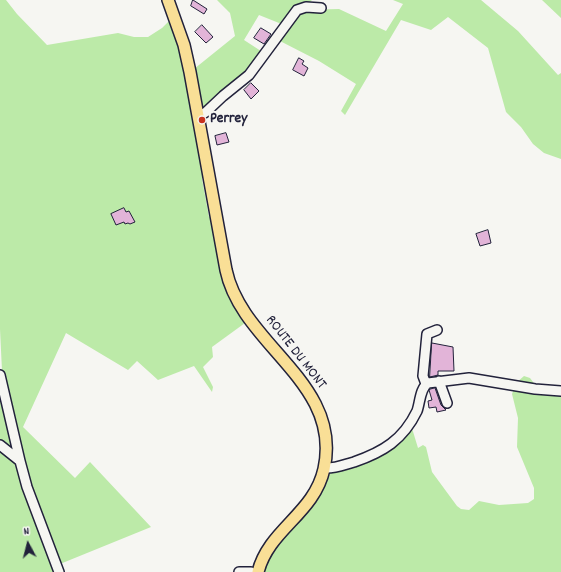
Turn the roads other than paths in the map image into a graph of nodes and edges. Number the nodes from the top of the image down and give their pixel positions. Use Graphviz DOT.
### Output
graph roads {
  1 [pos="168,0"];
  2 [pos="321,8"];
  3 [pos="198,117"];
  4 [pos="437,330"];
  5 [pos="0,375"];
  6 [pos="439,381"];
  7 [pos="426,384"];
  8 [pos="561,391"];
  9 [pos="447,403"];
  10 [pos="0,445"];
  11 [pos="20,460"];
  12 [pos="324,468"];
  13 [pos="59,572"];
  14 [pos="239,572"];
  15 [pos="251,572"];
  16 [pos="258,572"];
  1 -- 3 [label="main road, ROUTE DU MONT"];
  2 -- 3 [label="street"];
  3 -- 12 [label="main road, ROUTE DU MONT"];
  4 -- 7 [label="street"];
  5 -- 11 [label="street"];
  6 -- 7 [label="street"];
  6 -- 8 [label="street"];
  6 -- 9 [label="street"];
  7 -- 12 [label="street"];
  10 -- 11 [label="street"];
  11 -- 13 [label="street"];
  12 -- 16 [label="main road, ROUTE DU MONT"];
  14 -- 15 [label="street"];
}
